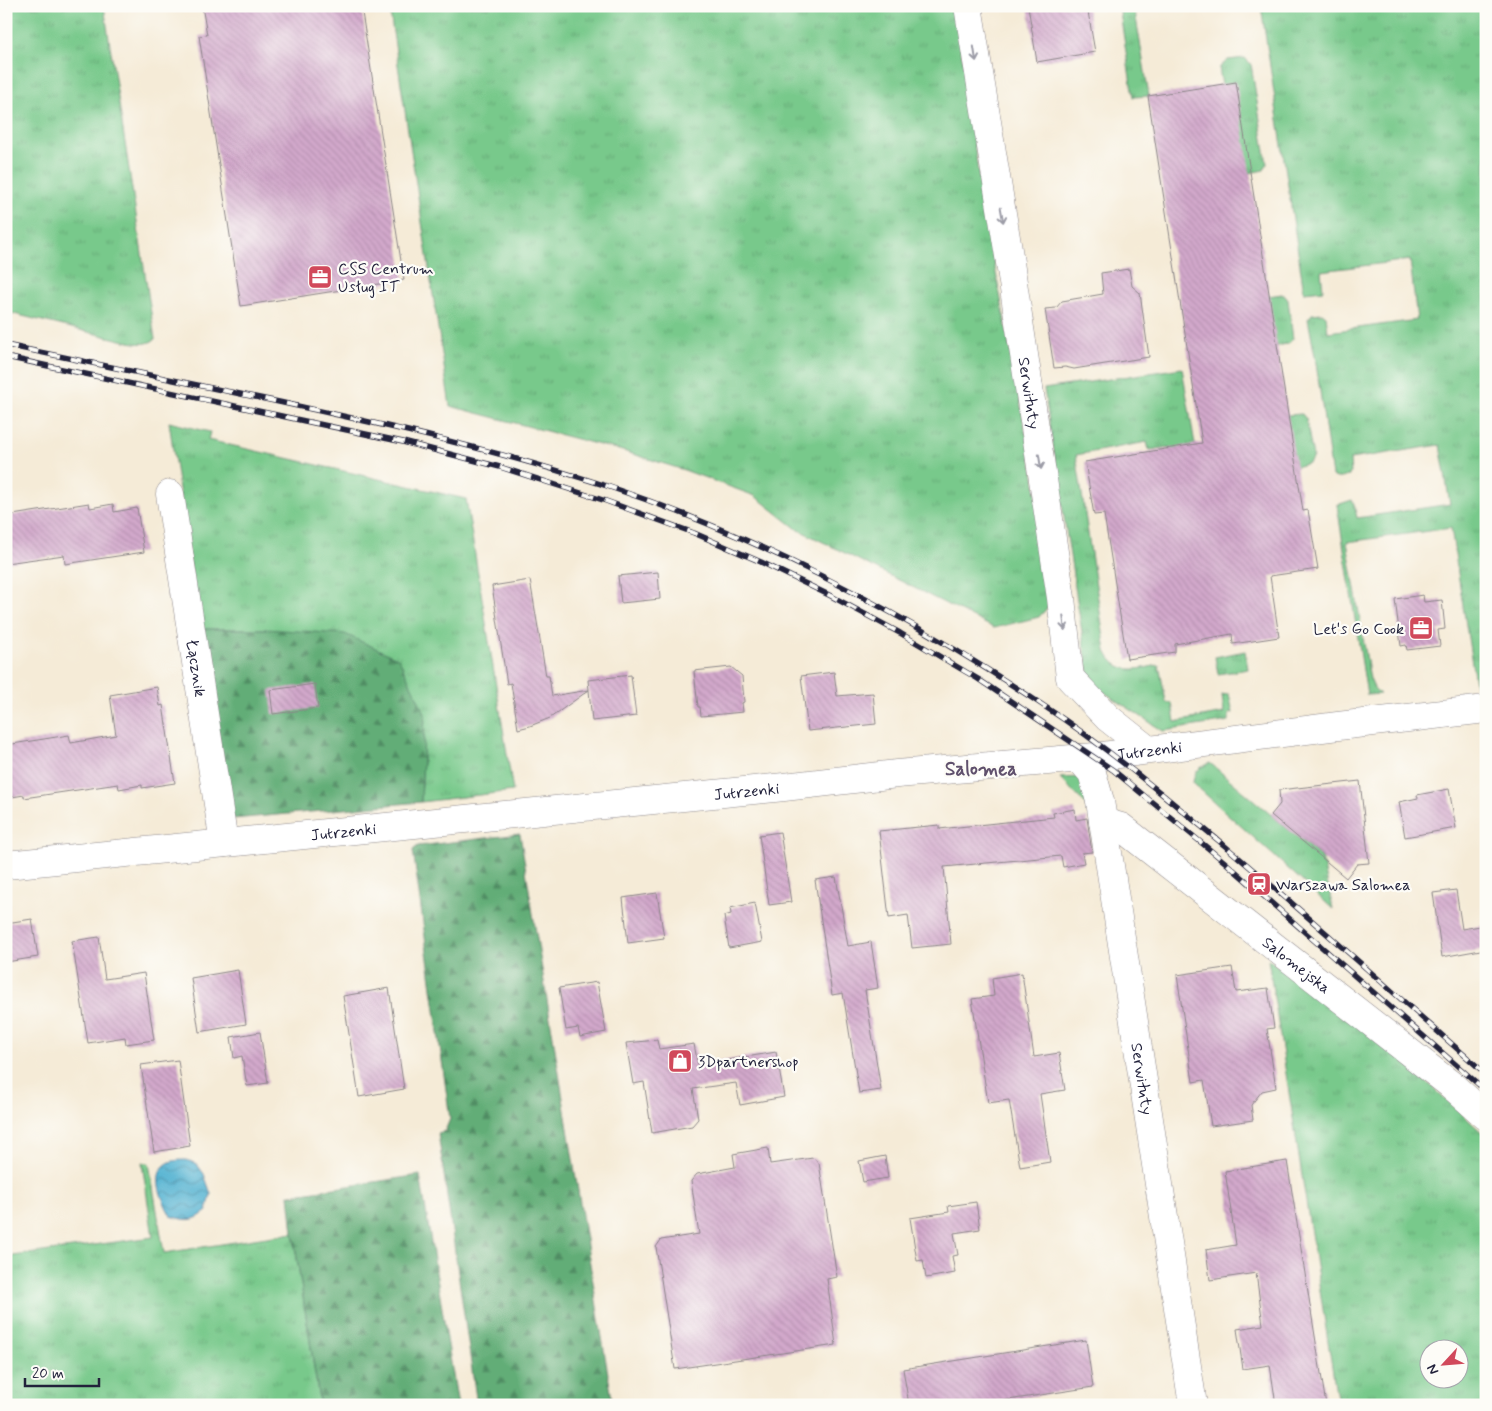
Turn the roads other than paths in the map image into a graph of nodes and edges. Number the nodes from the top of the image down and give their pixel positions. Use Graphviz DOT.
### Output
graph roads {
  1 [pos="968,6"];
  2 [pos="170,494"];
  3 [pos="1486,709"];
  4 [pos="1147,749"];
  5 [pos="1079,758"];
  6 [pos="1104,822"];
  7 [pos="224,843"];
  8 [pos="6,865"];
  9 [pos="1486,1116"];
  10 [pos="1193,1405"];
  1 -- 4 [label="street, Serwituty, one-way"];
  2 -- 7 [label="street, Łącznik"];
  3 -- 4 [label="street, Jutrzenki"];
  4 -- 5 [label="street, Jutrzenki"];
  5 -- 6 [label="street, Serwituty"];
  5 -- 7 [label="street, Jutrzenki"];
  6 -- 9 [label="street, Salomejska"];
  6 -- 10 [label="street, Serwituty"];
  7 -- 8 [label="street, Jutrzenki"];
}
